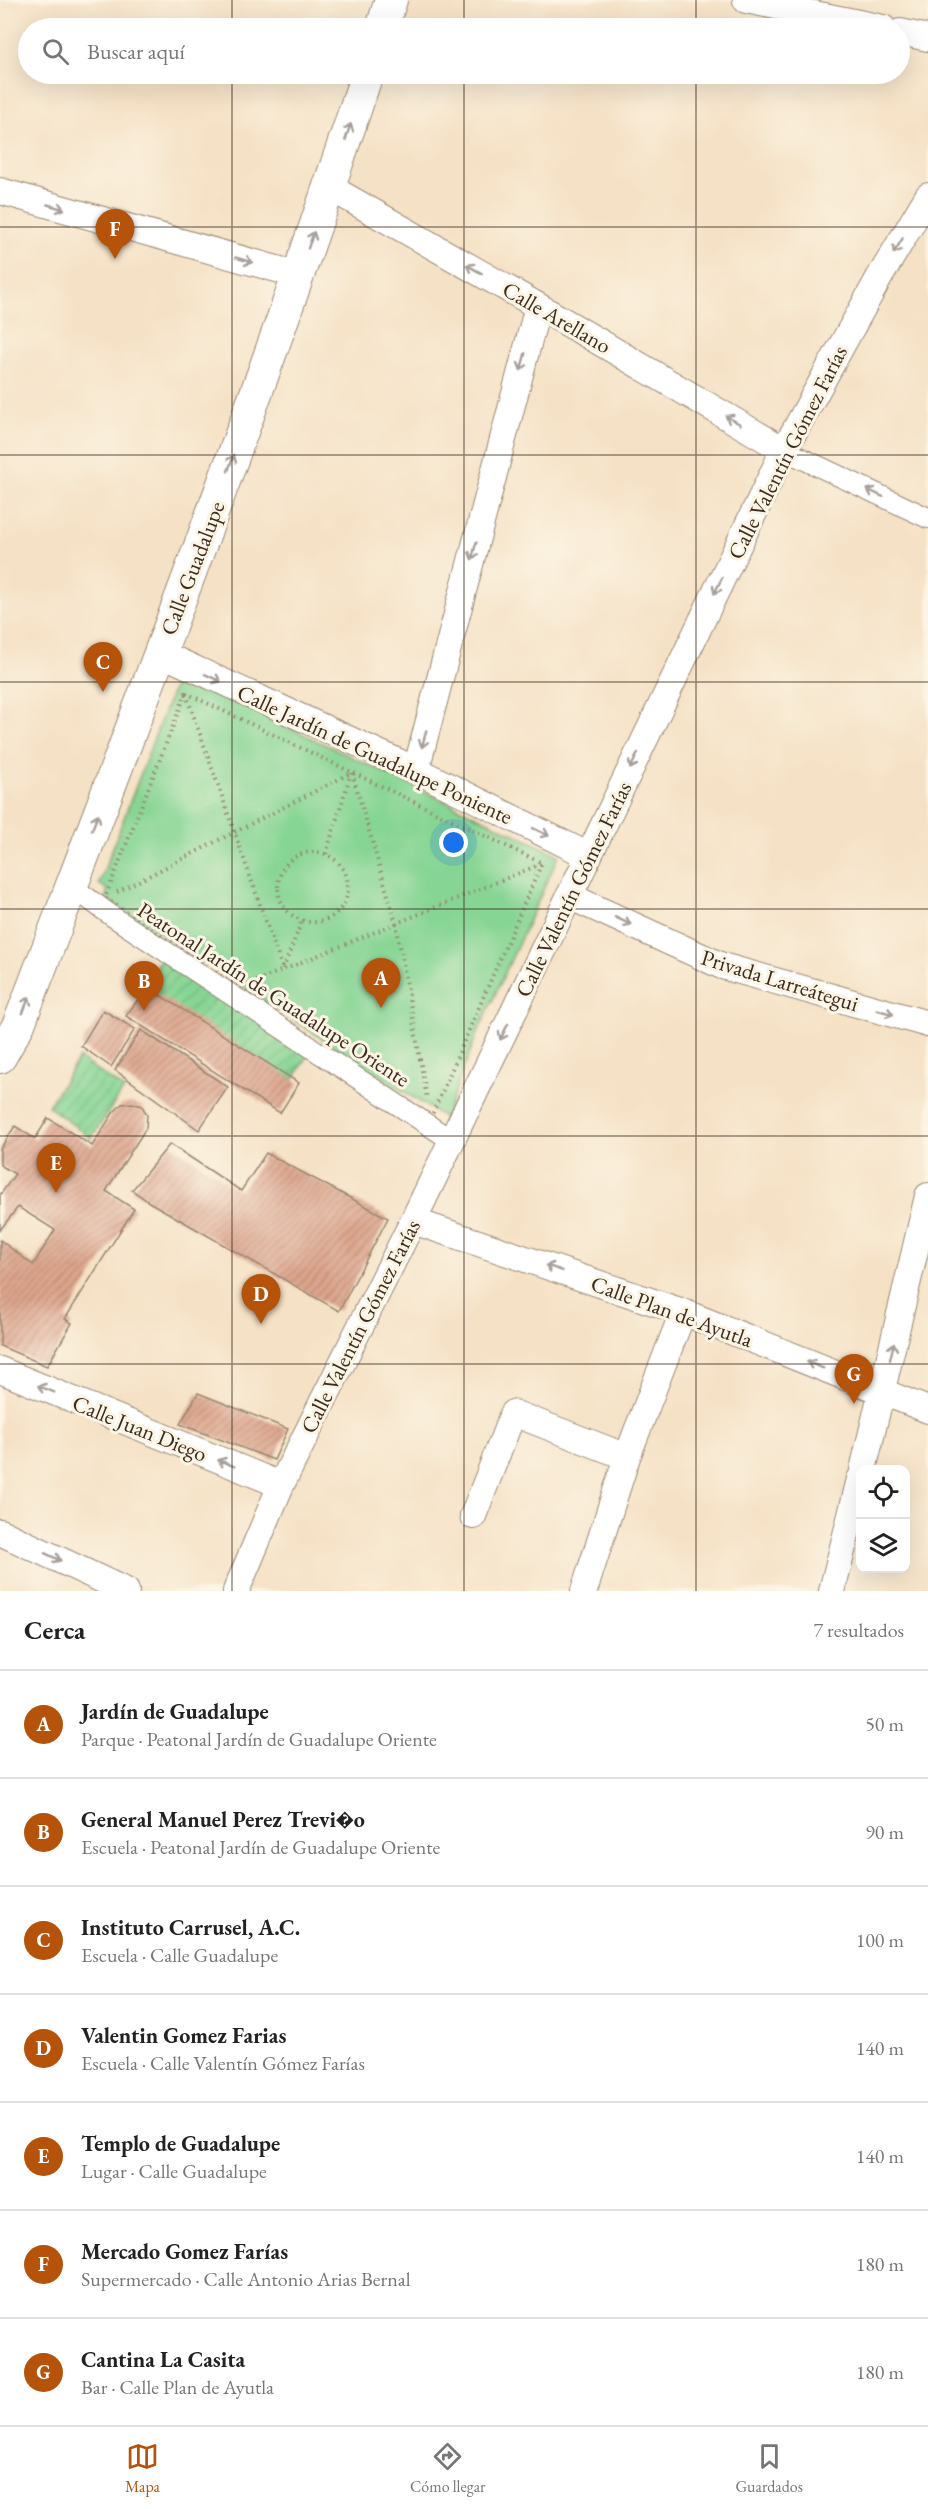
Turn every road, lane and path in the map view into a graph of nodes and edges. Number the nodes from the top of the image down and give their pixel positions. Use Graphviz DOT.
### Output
graph roads {
  1 [pos="391,0"];
  2 [pos="746,0"];
  3 [pos="385,18"];
  4 [pos="835,18"];
  5 [pos="910,34"];
  6 [pos="928,38"];
  7 [pos="364,84"];
  8 [pos="329,188"];
  9 [pos="0,191"];
  10 [pos="928,196"];
  11 [pos="298,275"];
  12 [pos="538,306"];
  13 [pos="784,450"];
  14 [pos="928,518"];
  15 [pos="160,653"];
  16 [pos="186,693"];
  17 [pos="416,770"];
  18 [pos="352,772"];
  19 [pos="234,833"];
  20 [pos="326,854"];
  21 [pos="589,856"];
  22 [pos="542,863"];
  23 [pos="71,886"];
  24 [pos="569,896"];
  25 [pos="105,898"];
  26 [pos="302,921"];
  27 [pos="396,923"];
  28 [pos="283,970"];
  29 [pos="239,988"];
  30 [pos="928,1024"];
  31 [pos="0,1057"];
  32 [pos="431,1117"];
  33 [pos="451,1140"];
  34 [pos="928,1196"];
  35 [pos="413,1221"];
  36 [pos="683,1312"];
  37 [pos="0,1371"];
  38 [pos="882,1393"];
  39 [pos="928,1410"];
  40 [pos="627,1457"];
  41 [pos="864,1465"];
  42 [pos="281,1485"];
  43 [pos="856,1498"];
  44 [pos="473,1516"];
  45 [pos="0,1532"];
  46 [pos="126,1591"];
  47 [pos="236,1591"];
  48 [pos="584,1591"];
  49 [pos="832,1591"];
  1 -- 3 [label="street"];
  2 -- 4 [label="street"];
  5 -- 6 [label="street"];
  8 -- 7 [label="street, Calle Guadalupe, one-way"];
  11 -- 8 [label="street, Calle Guadalupe, one-way"];
  12 -- 8 [label="street, Calle Arellano, one-way"];
  9 -- 11 [label="street, one-way"];
  10 -- 13 [label="street, Calle Valentín Gómez Farías, one-way"];
  15 -- 11 [label="street, Calle Guadalupe, one-way"];
  13 -- 12 [label="street, Calle Arellano, one-way"];
  12 -- 17 [label="street, one-way"];
  14 -- 13 [label="street, one-way"];
  13 -- 21 [label="street, Calle Valentín Gómez Farías, one-way"];
  15 -- 17 [label="street, Calle Jardín de Guadalupe Poniente, one-way"];
  23 -- 15 [label="street, Calle Guadalupe, one-way"];
  16 -- 18 [label="path"];
  16 -- 19 [label="path"];
  16 -- 25 [label="path"];
  17 -- 21 [label="street, Calle Jardín de Guadalupe Poniente, one-way"];
  18 -- 19 [label="path"];
  18 -- 20 [label="path"];
  18 -- 22 [label="path"];
  18 -- 27 [label="path"];
  19 -- 25 [label="path"];
  19 -- 28 [label="path"];
  20 -- 26 [label="path"];
  20 -- 26 [label="path"];
  21 -- 24 [label="street, Calle Valentín Gómez Farías"];
  22 -- 27 [label="path"];
  22 -- 32 [label="path"];
  31 -- 23 [label="street, Calle Guadalupe, one-way"];
  23 -- 33 [label="street, Peatonal Jardín de Guadalupe Oriente"];
  24 -- 30 [label="street, Privada Larreátegui, one-way"];
  24 -- 33 [label="street, Calle Valentín Gómez Farías, one-way"];
  25 -- 29 [label="path"];
  26 -- 28 [label="path"];
  27 -- 28 [label="path"];
  27 -- 32 [label="path"];
  28 -- 29 [label="path"];
  29 -- 32 [label="path"];
  33 -- 35 [label="street, Calle Valentín Gómez Farías"];
  38 -- 34 [label="street, one-way"];
  36 -- 35 [label="street, Calle Plan de Ayutla, one-way"];
  35 -- 42 [label="street, Calle Valentín Gómez Farías"];
  38 -- 36 [label="street, Calle Plan de Ayutla, one-way"];
  36 -- 40 [label="street"];
  42 -- 37 [label="street, Calle Juan Diego, one-way"];
  38 -- 39 [label="street, Calle Plan de Ayutla"];
  38 -- 41 [label="street"];
  40 -- 44 [label="street"];
  40 -- 48 [label="street"];
  42 -- 47 [label="street, Calle Valentín Gómez Farías"];
  43 -- 49 [label="street"];
  45 -- 46 [label="street, one-way"];
}
